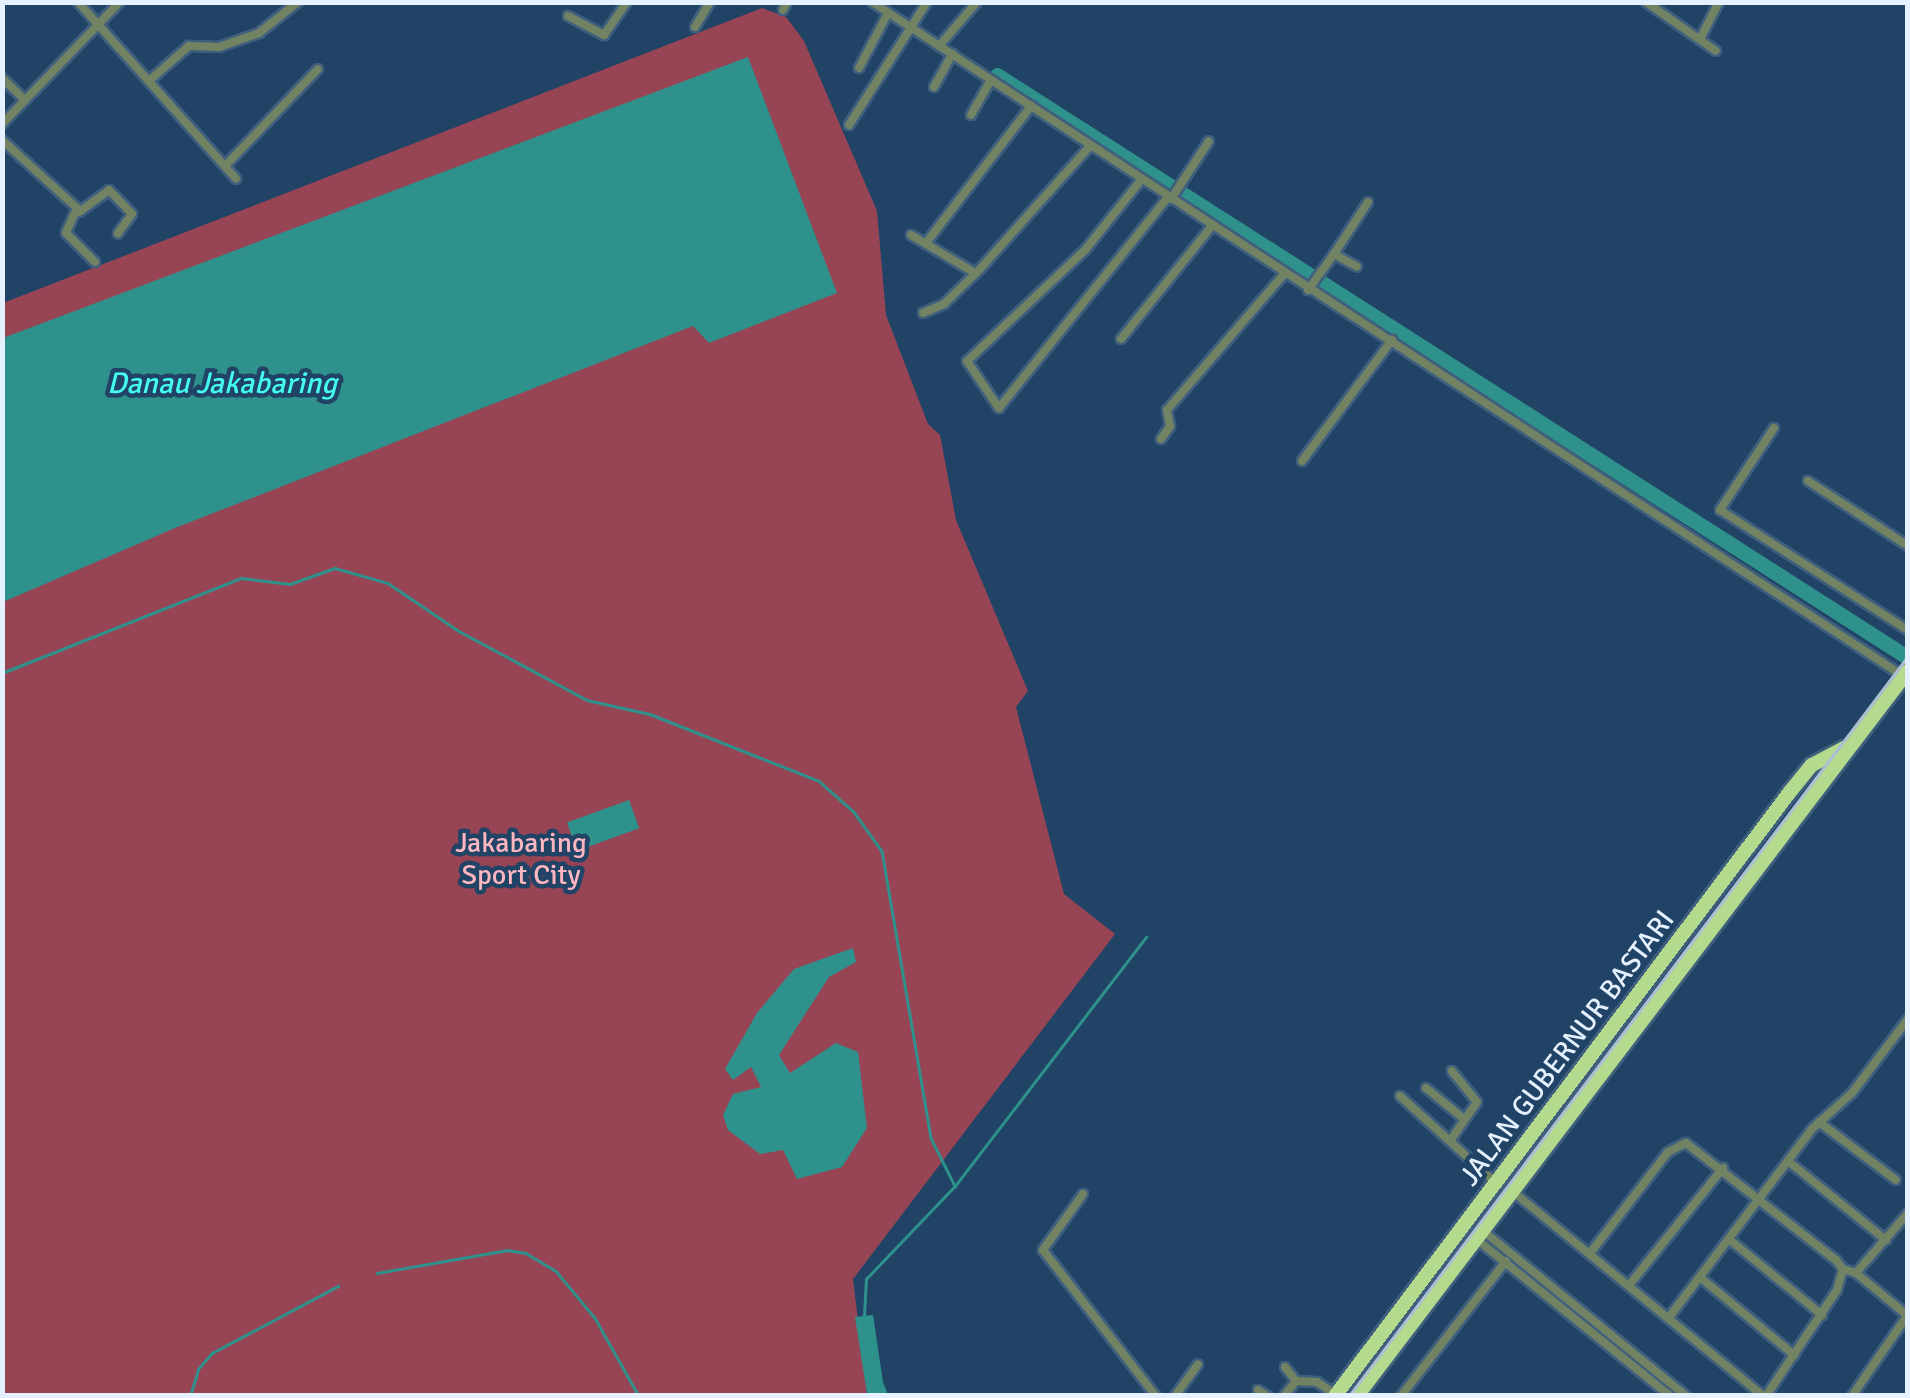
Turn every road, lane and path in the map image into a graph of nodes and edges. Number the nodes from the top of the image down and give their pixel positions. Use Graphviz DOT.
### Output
graph roads {
  1 [pos="78,2"];
  2 [pos="120,2"];
  3 [pos="298,2"];
  4 [pos="627,2"];
  5 [pos="710,2"];
  6 [pos="927,2"];
  7 [pos="978,2"];
  8 [pos="1646,2"];
  9 [pos="1719,2"];
  10 [pos="873,3"];
  11 [pos="888,12"];
  12 [pos="568,16"];
  13 [pos="98,25"];
  14 [pos="909,26"];
  15 [pos="695,27"];
  16 [pos="1700,40"];
  17 [pos="939,46"];
  18 [pos="1716,51"];
  19 [pos="952,54"];
  20 [pos="859,68"];
  21 [pos="318,69"];
  22 [pos="2,78"];
  23 [pos="150,80"];
  24 [pos="990,80"];
  25 [pos="934,86"];
  26 [pos="25,100"];
  27 [pos="1031,106"];
  28 [pos="971,115"];
  29 [pos="2,124"];
  30 [pos="850,125"];
  31 [pos="2,140"];
  32 [pos="1209,141"];
  33 [pos="1089,147"];
  34 [pos="225,166"];
  35 [pos="236,180"];
  36 [pos="1142,180"];
  37 [pos="1170,198"];
  38 [pos="1368,202"];
  39 [pos="79,212"];
  40 [pos="1212,226"];
  41 [pos="118,233"];
  42 [pos="911,235"];
  43 [pos="926,243"];
  44 [pos="1334,254"];
  45 [pos="95,262"];
  46 [pos="1358,267"];
  47 [pos="975,273"];
  48 [pos="1284,274"];
  49 [pos="1308,290"];
  50 [pos="923,313"];
  51 [pos="1121,339"];
  52 [pos="1392,340"];
  53 [pos="1774,428"];
  54 [pos="1160,439"];
  55 [pos="1302,461"];
  56 [pos="1808,480"];
  57 [pos="1908,546"];
  58 [pos="1908,630"];
  59 [pos="1906,673"];
  60 [pos="1849,745"];
  61 [pos="1647,984"];
  62 [pos="1659,998"];
  63 [pos="1908,1019"];
  64 [pos="1452,1071"];
  65 [pos="1426,1088"];
  66 [pos="1400,1096"];
  67 [pos="1464,1119"];
  68 [pos="1820,1122"];
  69 [pos="1450,1141"];
  70 [pos="1788,1161"];
  71 [pos="1723,1168"];
  72 [pos="1896,1180"];
  73 [pos="1496,1183"];
  74 [pos="1512,1191"];
  75 [pos="1084,1194"];
  76 [pos="1760,1199"];
  77 [pos="1908,1213"];
  78 [pos="1482,1238"];
  79 [pos="1730,1240"];
  80 [pos="1886,1240"];
  81 [pos="1591,1252"];
  82 [pos="1503,1256"];
  83 [pos="1843,1270"];
  84 [pos="1856,1273"];
  85 [pos="1701,1278"];
  86 [pos="1630,1284"];
  87 [pos="1822,1314"];
  88 [pos="1670,1316"];
  89 [pos="1907,1316"];
  90 [pos="1794,1355"];
  91 [pos="1198,1364"];
  92 [pos="1285,1367"];
  93 [pos="1296,1382"];
  94 [pos="1258,1390"];
  95 [pos="1336,1395"];
  96 [pos="1156,1396"];
  97 [pos="1175,1396"];
  98 [pos="1267,1396"];
  99 [pos="1284,1396"];
  100 [pos="1356,1396"];
  101 [pos="1401,1396"];
  102 [pos="1670,1396"];
  103 [pos="1686,1396"];
  104 [pos="1765,1396"];
  105 [pos="1852,1396"];
  1 -- 13 [label="street"];
  2 -- 13 [label="street"];
  3 -- 23 [label="street"];
  4 -- 12 [label="street"];
  5 -- 15 [label="street"];
  6 -- 14 [label="street"];
  7 -- 17 [label="street"];
  8 -- 16 [label="street"];
  9 -- 16 [label="street"];
  10 -- 11 [label="street"];
  11 -- 14 [label="street"];
  11 -- 20 [label="street"];
  13 -- 23 [label="street"];
  13 -- 26 [label="street"];
  14 -- 17 [label="street"];
  14 -- 30 [label="street"];
  16 -- 18 [label="street"];
  17 -- 19 [label="street"];
  19 -- 24 [label="street"];
  19 -- 25 [label="street"];
  21 -- 34 [label="street"];
  22 -- 26 [label="street"];
  23 -- 34 [label="street"];
  24 -- 27 [label="street"];
  24 -- 28 [label="street"];
  26 -- 29 [label="street"];
  27 -- 33 [label="street"];
  27 -- 43 [label="street"];
  31 -- 39 [label="street"];
  32 -- 37 [label="street"];
  33 -- 36 [label="street"];
  33 -- 47 [label="street"];
  34 -- 35 [label="street"];
  36 -- 37 [label="street"];
  36 -- 37 [label="street"];
  37 -- 40 [label="street"];
  38 -- 44 [label="street"];
  39 -- 41 [label="street"];
  39 -- 45 [label="street"];
  40 -- 48 [label="street"];
  40 -- 51 [label="street"];
  42 -- 43 [label="street"];
  43 -- 47 [label="street"];
  44 -- 46 [label="street"];
  44 -- 49 [label="street"];
  47 -- 50 [label="street"];
  48 -- 49 [label="street"];
  48 -- 54 [label="street"];
  49 -- 52 [label="street"];
  52 -- 55 [label="street"];
  52 -- 59 [label="street"];
  53 -- 58 [label="street"];
  56 -- 57 [label="street"];
  59 -- 60 [label="highway, JALAN GUBERNUR BASTARI"];
  60 -- 61 [label="highway, JALAN GUBERNUR BASTARI"];
  60 -- 62 [label="highway, JALAN GUBERNUR BASTARI"];
  61 -- 62 [label="highway"];
  61 -- 73 [label="highway, JALAN GUBERNUR BASTARI"];
  62 -- 74 [label="highway, JALAN GUBERNUR BASTARI"];
  63 -- 68 [label="street"];
  64 -- 67 [label="street"];
  65 -- 67 [label="street"];
  66 -- 69 [label="street"];
  67 -- 69 [label="street"];
  68 -- 70 [label="street"];
  68 -- 72 [label="street"];
  69 -- 73 [label="street"];
  70 -- 76 [label="street"];
  70 -- 80 [label="street"];
  71 -- 76 [label="street"];
  71 -- 81 [label="street"];
  71 -- 86 [label="street"];
  73 -- 95 [label="highway, JALAN GUBERNUR BASTARI"];
  74 -- 78 [label="highway, JALAN GUBERNUR BASTARI"];
  74 -- 81 [label="street"];
  75 -- 96 [label="street"];
  76 -- 79 [label="street"];
  76 -- 83 [label="street"];
  77 -- 80 [label="street"];
  78 -- 82 [label="street"];
  78 -- 100 [label="highway, JALAN GUBERNUR BASTARI"];
  79 -- 85 [label="street"];
  79 -- 87 [label="street"];
  80 -- 84 [label="street"];
  81 -- 86 [label="street"];
  82 -- 101 [label="street"];
  82 -- 102 [label="street"];
  82 -- 103 [label="street"];
  83 -- 84 [label="street"];
  83 -- 87 [label="street"];
  84 -- 89 [label="street"];
  85 -- 88 [label="street"];
  85 -- 90 [label="street"];
  86 -- 88 [label="street"];
  87 -- 90 [label="street"];
  88 -- 104 [label="street"];
  89 -- 105 [label="street"];
  90 -- 104 [label="street"];
  91 -- 97 [label="street"];
  92 -- 93 [label="street"];
  93 -- 95 [label="street"];
  93 -- 99 [label="street"];
  94 -- 98 [label="street"];
}
